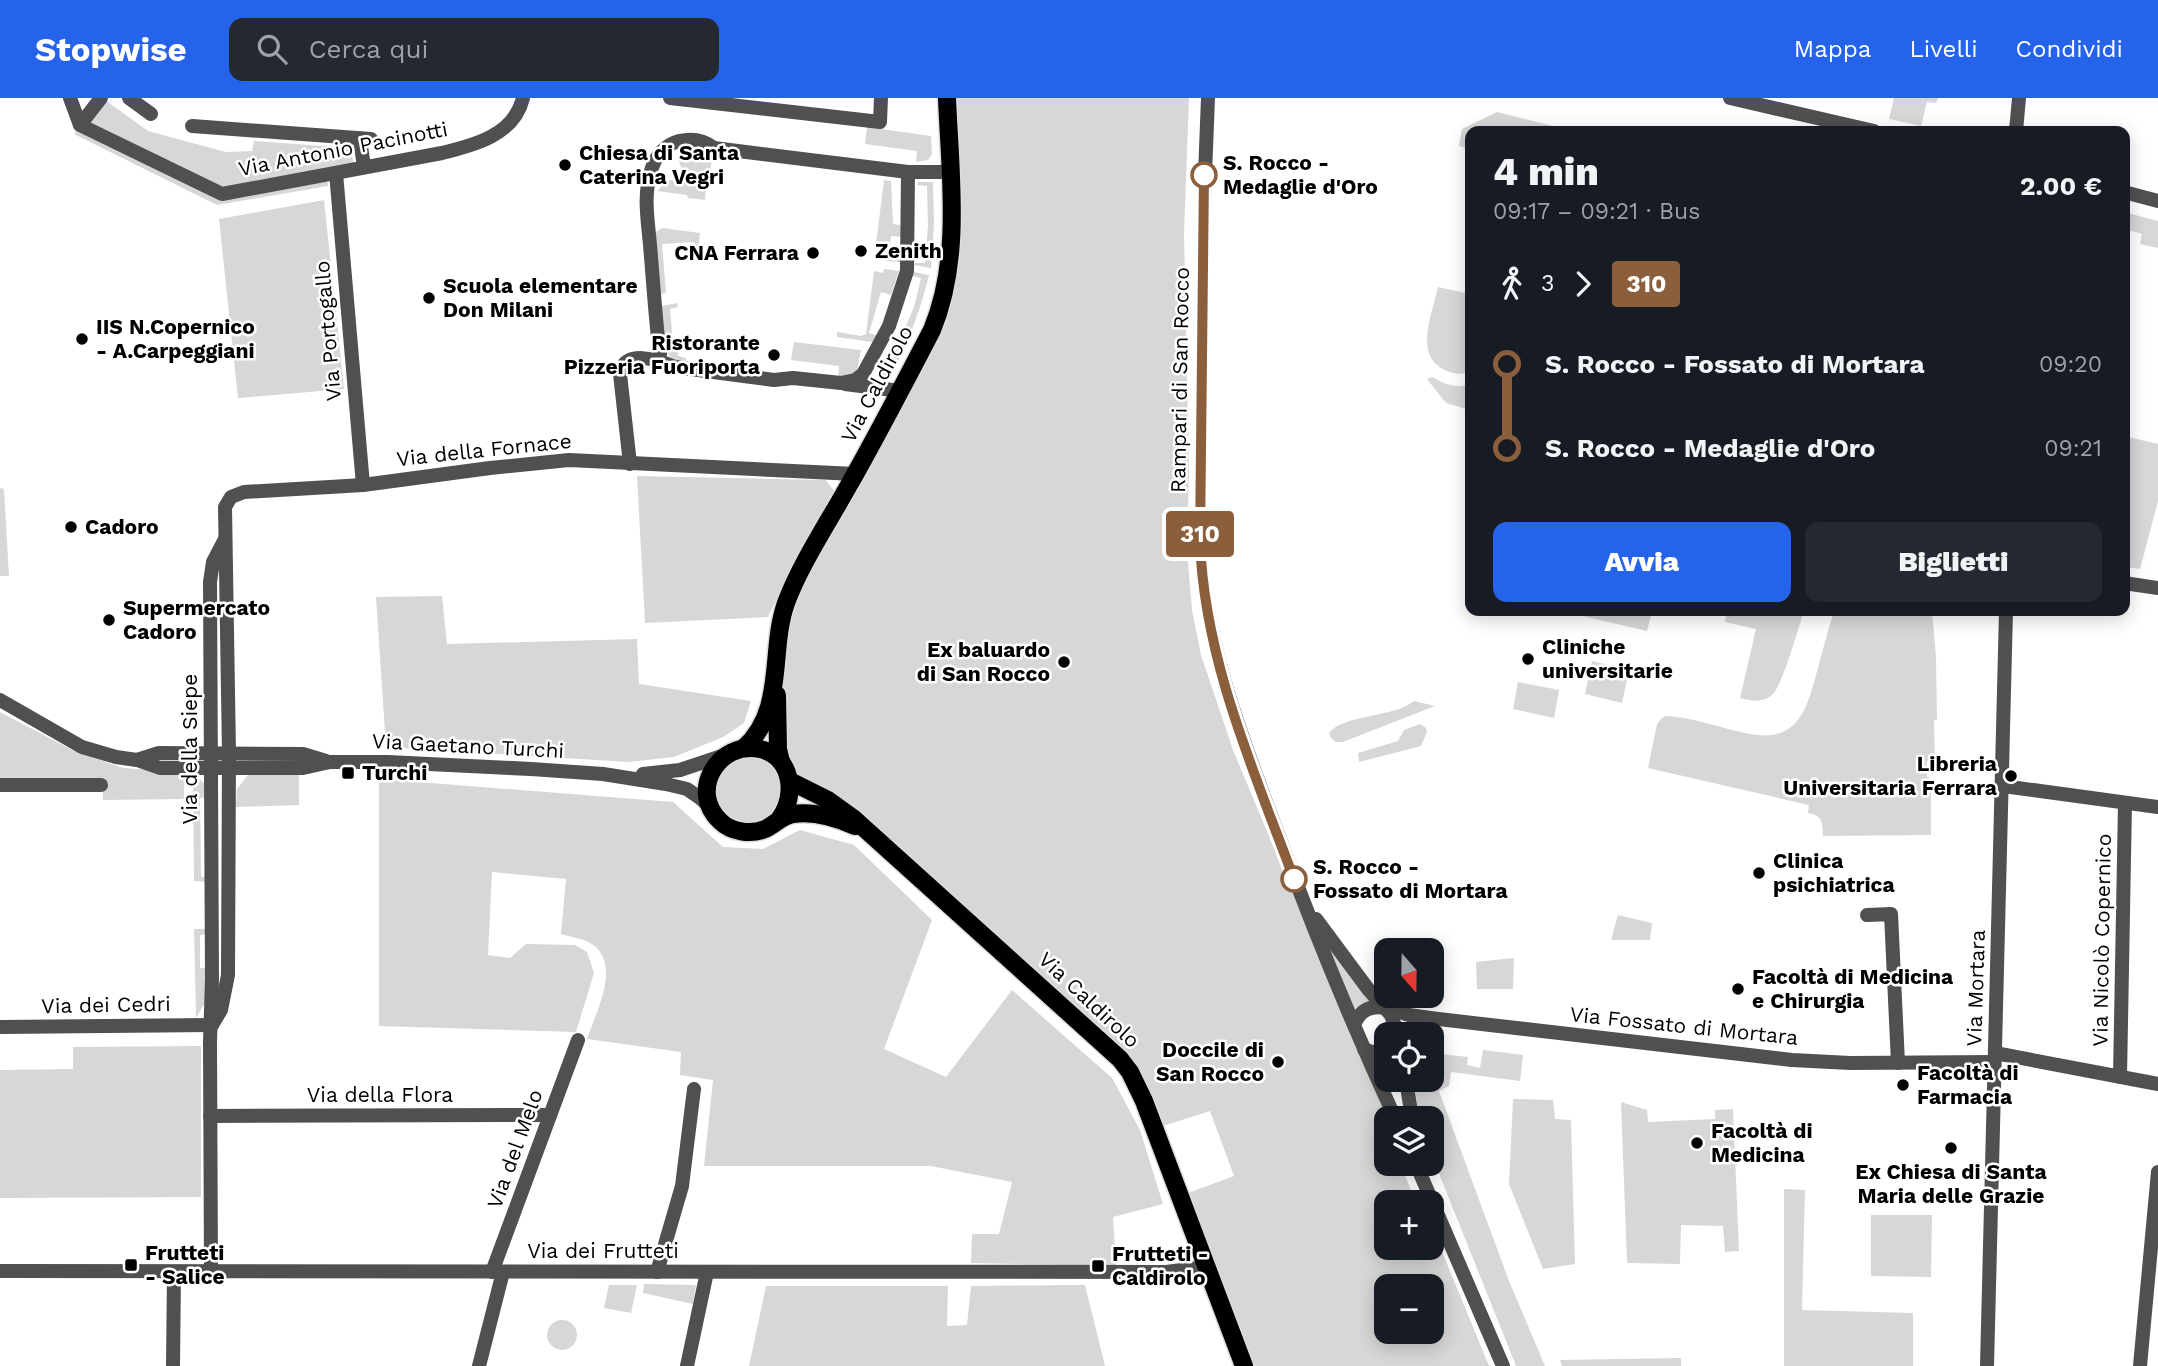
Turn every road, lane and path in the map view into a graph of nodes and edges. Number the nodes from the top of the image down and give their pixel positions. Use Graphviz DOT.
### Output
graph roads {
  1 [pos="70,98"];
  2 [pos="101,98"];
  3 [pos="129,98"];
  4 [pos="523,98"];
  5 [pos="670,98"];
  6 [pos="881,98"];
  7 [pos="947,98"];
  8 [pos="1208,98"];
  9 [pos="1730,98"];
  10 [pos="2020,98"];
  11 [pos="696,100"];
  12 [pos="151,114"];
  13 [pos="80,125"];
  14 [pos="192,126"];
  15 [pos="1852,126"];
  16 [pos="2017,126"];
  17 [pos="364,167"];
  18 [pos="908,172"];
  19 [pos="950,172"];
  20 [pos="336,173"];
  21 [pos="2130,194"];
  22 [pos="2158,201"];
  23 [pos="658,332"];
  24 [pos="639,358"];
  25 [pos="656,361"];
  26 [pos="868,365"];
  27 [pos="841,383"];
  28 [pos="900,391"];
  29 [pos="629,464"];
  30 [pos="855,474"];
  31 [pos="363,485"];
  32 [pos="244,492"];
  33 [pos="226,538"];
  34 [pos="210,582"];
  35 [pos="227,582"];
  36 [pos="2130,584"];
  37 [pos="2158,588"];
  38 [pos="211,611"];
  39 [pos="227,611"];
  40 [pos="2006,616"];
  41 [pos="775,674"];
  42 [pos="0,701"];
  43 [pos="744,748"];
  44 [pos="725,755"];
  45 [pos="211,761"];
  46 [pos="229,761"];
  47 [pos="781,762"];
  48 [pos="603,774"];
  49 [pos="790,781"];
  50 [pos="0,785"];
  51 [pos="101,785"];
  52 [pos="2003,786"];
  53 [pos="2125,803"];
  54 [pos="710,807"];
  55 [pos="2158,807"];
  56 [pos="780,818"];
  57 [pos="874,836"];
  58 [pos="228,886"];
  59 [pos="212,887"];
  60 [pos="1301,898"];
  61 [pos="1867,915"];
  62 [pos="212,923"];
  63 [pos="228,923"];
  64 [pos="1374,995"];
  65 [pos="1374,1007"];
  66 [pos="1386,1008"];
  67 [pos="1430,1018"];
  68 [pos="1394,1022"];
  69 [pos="1423,1022"];
  70 [pos="212,1025"];
  71 [pos="1354,1025"];
  72 [pos="0,1027"];
  73 [pos="578,1040"];
  74 [pos="1364,1049"];
  75 [pos="1374,1052"];
  76 [pos="1995,1057"];
  77 [pos="1898,1063"];
  78 [pos="2120,1077"];
  79 [pos="2158,1084"];
  80 [pos="694,1089"];
  81 [pos="1390,1106"];
  82 [pos="550,1115"];
  83 [pos="210,1116"];
  84 [pos="2158,1172"];
  85 [pos="1422,1176"];
  86 [pos="1206,1267"];
  87 [pos="0,1272"];
  88 [pos="174,1272"];
  89 [pos="498,1272"];
  90 [pos="657,1272"];
  91 [pos="707,1272"];
  92 [pos="211,1273"];
  93 [pos="2158,1342"];
  94 [pos="2142,1345"];
  95 [pos="173,1366"];
  96 [pos="479,1366"];
  97 [pos="687,1366"];
  98 [pos="1244,1366"];
  99 [pos="1503,1366"];
  100 [pos="1987,1366"];
  101 [pos="2140,1366"];
  1 -- 13 [label="street"];
  2 -- 13 [label="street"];
  3 -- 12 [label="street"];
  4 -- 17 [label="street, Via Antonio Pacinotti"];
  5 -- 11 [label="street"];
  6 -- 11 [label="street"];
  7 -- 19 [label="main road, Via Caldirolo"];
  8 -- 60 [label="street, Rampari di San Rocco"];
  9 -- 15 [label="street"];
  10 -- 16 [label="street"];
  13 -- 20 [label="street, Via Antonio Pacinotti"];
  14 -- 17 [label="street, Via Antonio Pacinotti"];
  17 -- 20 [label="street, Via Antonio Pacinotti"];
  18 -- 19 [label="street"];
  18 -- 23 [label="street"];
  18 -- 26 [label="street"];
  19 -- 28 [label="main road, Via Caldirolo"];
  20 -- 31 [label="street, Via Portogallo"];
  21 -- 22 [label="street"];
  23 -- 24 [label="street"];
  23 -- 25 [label="street"];
  24 -- 25 [label="street"];
  24 -- 29 [label="street"];
  25 -- 27 [label="street"];
  26 -- 27 [label="street"];
  26 -- 28 [label="street"];
  27 -- 28 [label="street"];
  28 -- 30 [label="main road, Via Caldirolo"];
  29 -- 30 [label="street, Via della Fornace"];
  29 -- 31 [label="street, Via della Fornace"];
  30 -- 41 [label="main road, Via Caldirolo"];
  31 -- 32 [label="street, Via della Fornace"];
  32 -- 33 [label="street, Via della Siepe"];
  33 -- 34 [label="street, Via della Siepe"];
  33 -- 35 [label="street, Via della Siepe"];
  34 -- 35 [label="street"];
  34 -- 38 [label="street, Via della Siepe"];
  35 -- 39 [label="street, Via della Siepe"];
  36 -- 37 [label="street"];
  38 -- 39 [label="street"];
  38 -- 45 [label="street, Via della Siepe"];
  39 -- 46 [label="street, Via della Siepe"];
  40 -- 52 [label="street, Via Mortara"];
  41 -- 43 [label="main road, Via Caldirolo"];
  41 -- 47 [label="main road, Via Caldirolo"];
  42 -- 45 [label="street, Via Gaetano Turchi"];
  43 -- 44 [label="main road"];
  43 -- 47 [label="main road"];
  44 -- 48 [label="street, Via Gaetano Turchi"];
  44 -- 54 [label="main road"];
  45 -- 46 [label="street, Via Gaetano Turchi"];
  45 -- 59 [label="street, Via della Siepe"];
  46 -- 48 [label="street, Via Gaetano Turchi"];
  46 -- 58 [label="street, Via della Siepe"];
  47 -- 49 [label="main road, Via Caldirolo"];
  48 -- 54 [label="street, Via Gaetano Turchi"];
  49 -- 56 [label="main road"];
  49 -- 57 [label="main road, Via Caldirolo"];
  50 -- 51 [label="street"];
  52 -- 53 [label="street"];
  52 -- 76 [label="street, Via Mortara"];
  53 -- 55 [label="street"];
  53 -- 78 [label="street, Via Nicolò Copernico"];
  54 -- 56 [label="main road, Via Caldirolo"];
  56 -- 57 [label="main road, Via Caldirolo"];
  57 -- 86 [label="main road, Via Caldirolo"];
  58 -- 59 [label="street"];
  58 -- 63 [label="street, Via della Siepe"];
  59 -- 62 [label="street, Via della Siepe"];
  60 -- 64 [label="street, Rampari di San Rocco"];
  60 -- 71 [label="street, Rampari di San Rocco"];
  61 -- 77 [label="street"];
  62 -- 63 [label="street"];
  62 -- 70 [label="street, Via della Siepe"];
  63 -- 70 [label="street, Via della Siepe"];
  65 -- 71 [label="street"];
  66 -- 67 [label="street, Via Fossato di Mortara"];
  66 -- 68 [label="street, Rampari di San Rocco"];
  67 -- 69 [label="street"];
  67 -- 77 [label="street, Via Fossato di Mortara"];
  70 -- 72 [label="street, Via dei Cedri"];
  70 -- 83 [label="street, Via della Siepe"];
  71 -- 74 [label="street, Rampari di San Rocco"];
  73 -- 82 [label="street, Via del Melo"];
  74 -- 75 [label="street"];
  74 -- 81 [label="street, Rampari di San Rocco"];
  76 -- 77 [label="street, Via Fossato di Mortara"];
  76 -- 78 [label="street, Via Fossato di Mortara"];
  76 -- 100 [label="street, Via Mortara"];
  78 -- 79 [label="street, Via Fossato di Mortara"];
  80 -- 90 [label="street"];
  82 -- 83 [label="street, Via della Flora"];
  82 -- 89 [label="street, Via del Melo"];
  83 -- 92 [label="street, Via della Siepe"];
  84 -- 94 [label="street"];
  85 -- 99 [label="street"];
  86 -- 91 [label="street, Via dei Frutteti"];
  86 -- 98 [label="main road, Via Caldirolo"];
  87 -- 88 [label="street, Via dei Frutteti"];
  88 -- 92 [label="street, Via dei Frutteti"];
  88 -- 95 [label="street"];
  89 -- 90 [label="street, Via dei Frutteti"];
  89 -- 92 [label="street, Via dei Frutteti"];
  89 -- 96 [label="street, Via del Melo"];
  90 -- 91 [label="street, Via dei Frutteti"];
  91 -- 97 [label="street"];
  93 -- 94 [label="street"];
  94 -- 101 [label="street"];
}
